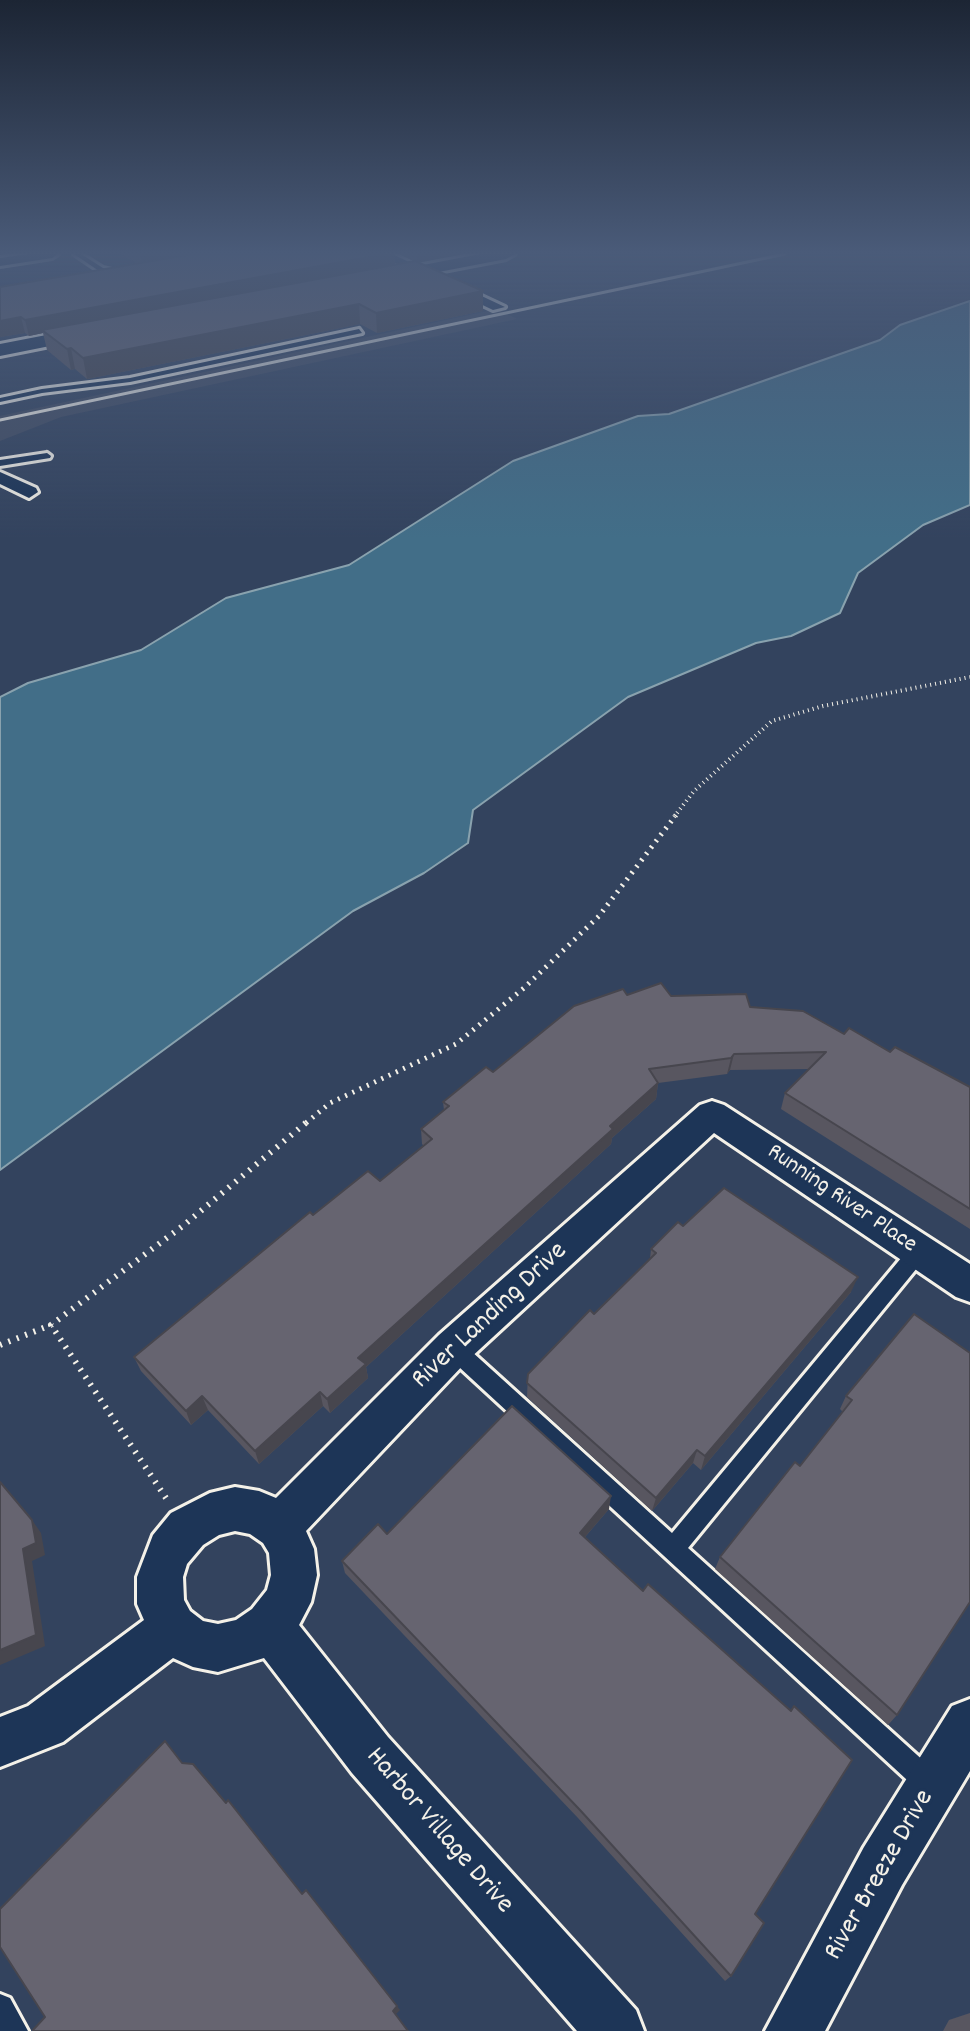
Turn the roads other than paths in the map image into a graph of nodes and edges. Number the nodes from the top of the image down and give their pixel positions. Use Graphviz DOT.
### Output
graph roads {
  1 [pos="276,349"];
  2 [pos="0,400"];
  3 [pos="47,456"];
  4 [pos="0,463"];
  5 [pos="0,477"];
  6 [pos="29,492"];
  7 [pos="712,1114"];
  8 [pos="919,1251"];
  9 [pos="970,1285"];
  10 [pos="453,1348"];
  11 [pos="279,1527"];
  12 [pos="673,1549"];
  13 [pos="269,1626"];
  14 [pos="173,1628"];
  15 [pos="970,1724"];
  16 [pos="0,1742"];
  17 [pos="932,1785"];
  18 [pos="0,2008"];
  19 [pos="13,2031"];
  20 [pos="615,2031"];
  21 [pos="794,2031"];
  1 -- 2 [label="lane"];
  3 -- 4 [label="lane"];
  5 -- 6 [label="street"];
  7 -- 8 [label="street, Running River Place"];
  7 -- 10 [label="street, River Landing Drive"];
  8 -- 9 [label="street, Running River Place"];
  8 -- 12 [label="lane"];
  10 -- 11 [label="street, River Landing Drive"];
  10 -- 12 [label="lane"];
  11 -- 13 [label="street"];
  11 -- 14 [label="street"];
  12 -- 17 [label="lane"];
  13 -- 14 [label="street"];
  13 -- 20 [label="street, Harbor Village Drive"];
  14 -- 16 [label="street"];
  15 -- 17 [label="street, River Breeze Drive"];
  17 -- 21 [label="street, River Breeze Drive"];
  18 -- 19 [label="lane"];
}
